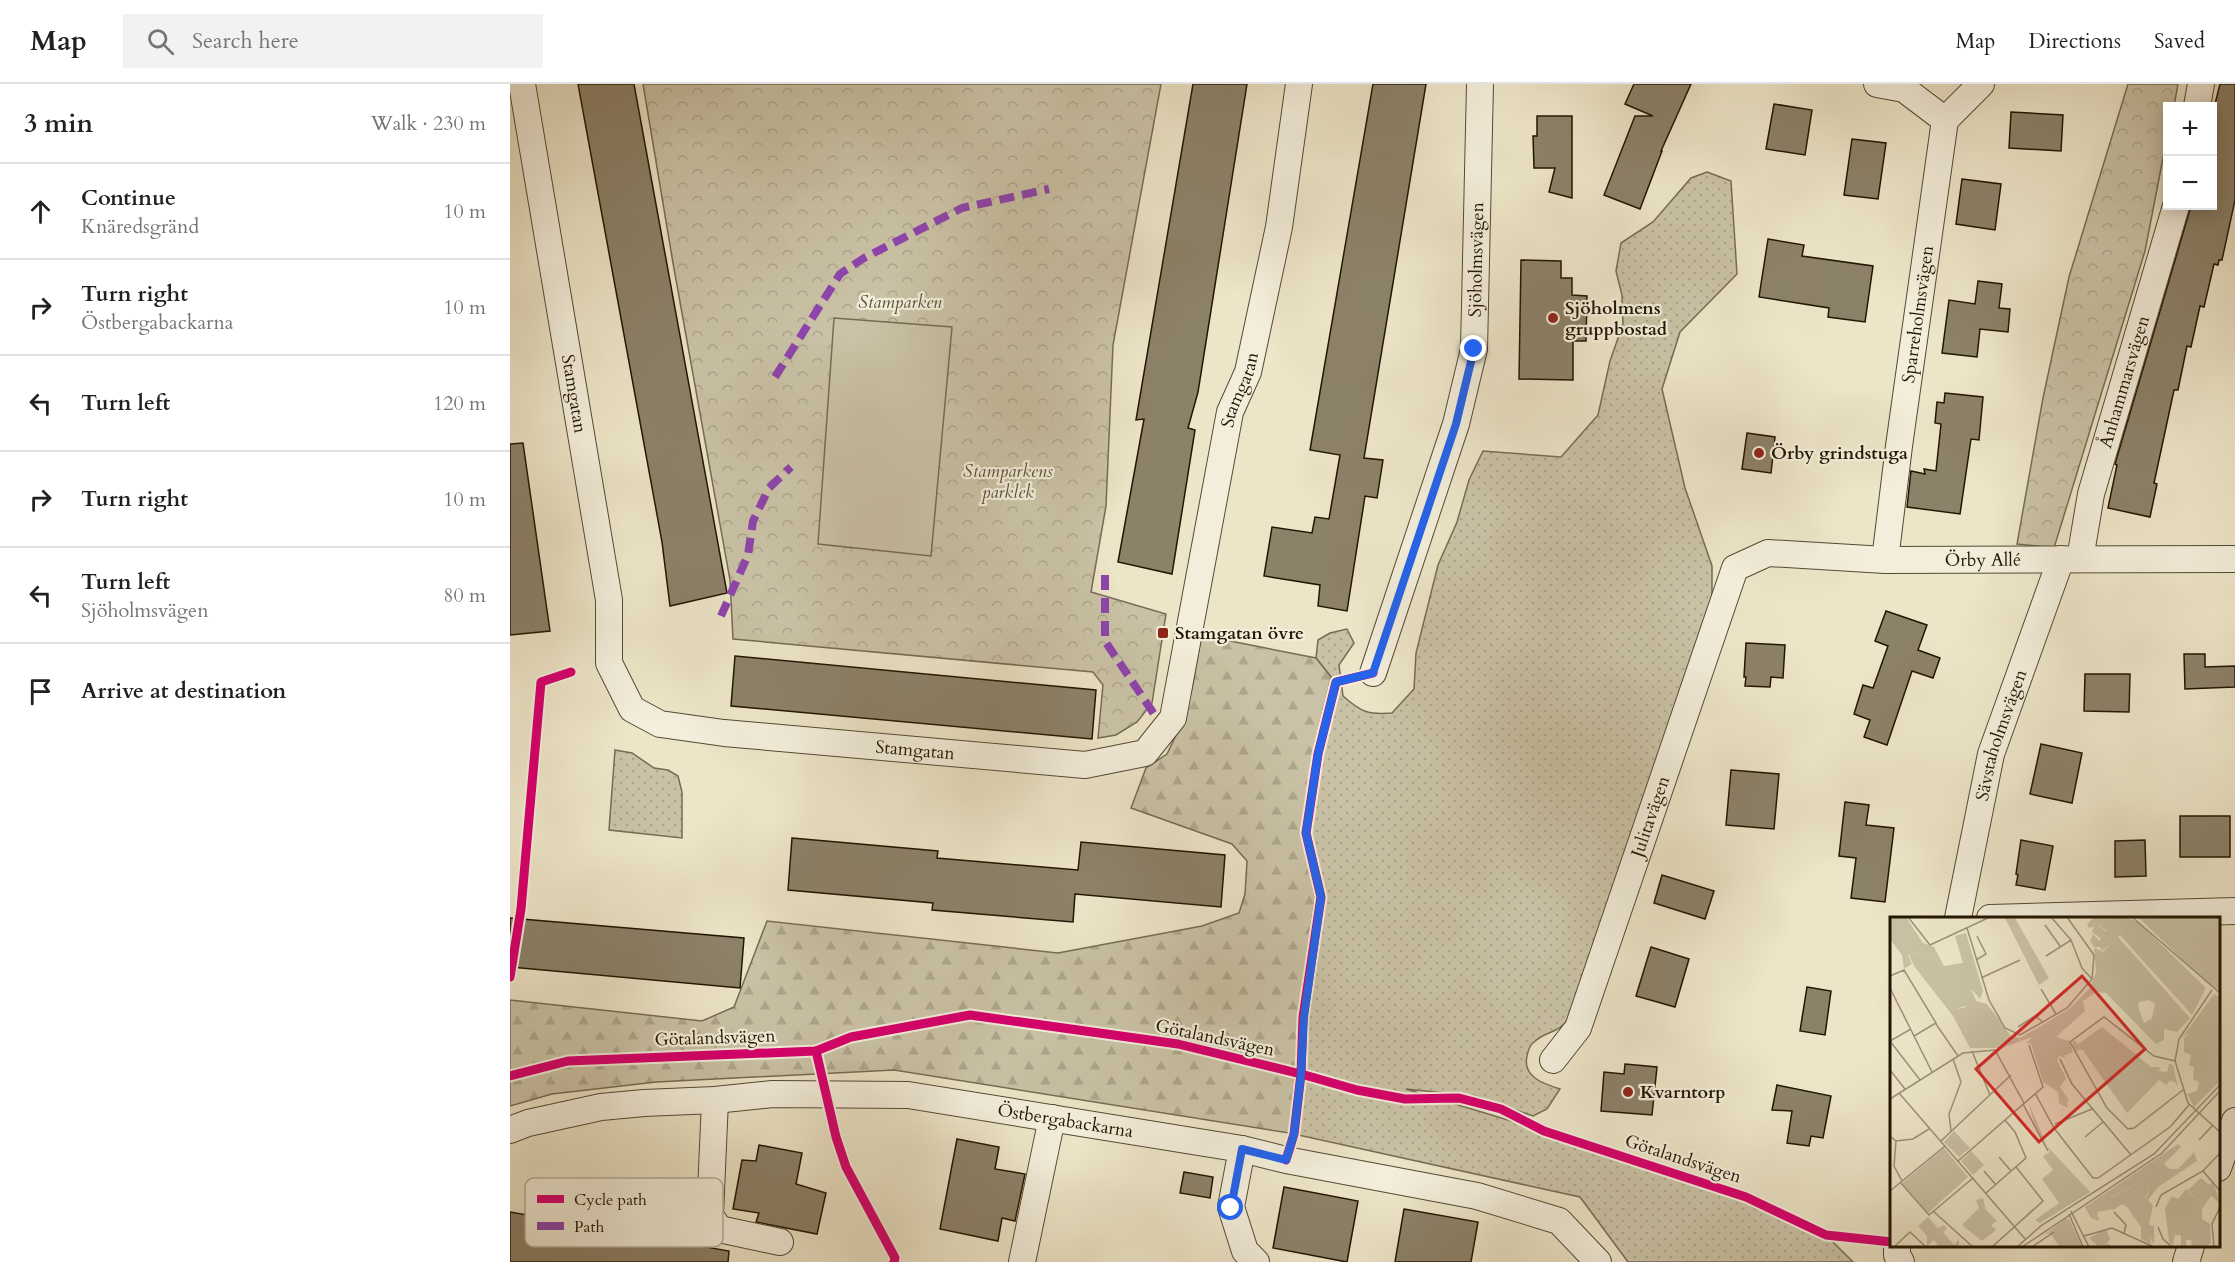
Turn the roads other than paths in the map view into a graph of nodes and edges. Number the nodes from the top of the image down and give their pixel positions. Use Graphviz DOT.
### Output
graph roads {
  1 [pos="522,84"];
  2 [pos="1299,84"];
  3 [pos="1480,84"];
  4 [pos="1877,84"];
  5 [pos="1980,84"];
  6 [pos="2201,84"];
  7 [pos="2198,102"];
  8 [pos="1945,120"];
  9 [pos="2175,210"];
  10 [pos="2071,559"];
  11 [pos="2235,559"];
  12 [pos="1885,560"];
  13 [pos="1735,567"];
  14 [pos="1373,673"];
  15 [pos="2235,911"];
  16 [pos="1958,917"];
  17 [pos="2024,917"];
  18 [pos="1553,1060"];
  19 [pos="715,1100"];
  20 [pos="1053,1118"];
  21 [pos="2235,1121"];
  22 [pos="510,1130"];
  23 [pos="1242,1149"];
  24 [pos="2220,1162"];
  25 [pos="712,1178"];
  26 [pos="723,1230"];
  27 [pos="780,1242"];
  28 [pos="1897,1247"];
  29 [pos="2190,1247"];
  30 [pos="1022,1262"];
  31 [pos="1256,1262"];
  32 [pos="1598,1262"];
  33 [pos="1901,1262"];
  34 [pos="2186,1262"];
  1 -- 2 [label="street, Stamgatan"];
  3 -- 14 [label="street, Sjöholmsvägen"];
  4 -- 8 [label="street"];
  5 -- 8 [label="street"];
  6 -- 7 [label="street"];
  8 -- 12 [label="street, Sparreholmsvägen"];
  9 -- 10 [label="street, Ånhammarsvägen"];
  10 -- 11 [label="street, Örby Allé"];
  10 -- 12 [label="street, Örby Allé"];
  10 -- 16 [label="street, Sävstaholmsvägen"];
  12 -- 13 [label="street, Örby Allé"];
  13 -- 18 [label="street, Julitavägen"];
  15 -- 17 [label="street"];
  19 -- 20 [label="street, Östbergabackarna"];
  19 -- 22 [label="street, Östbergabackarna"];
  19 -- 25 [label="street"];
  20 -- 23 [label="street, Östbergabackarna"];
  20 -- 30 [label="street"];
  21 -- 24 [label="street"];
  23 -- 31 [label="street"];
  23 -- 32 [label="street, Östbergabackarna"];
  26 -- 27 [label="street"];
  28 -- 33 [label="street"];
  29 -- 34 [label="street"];
}
